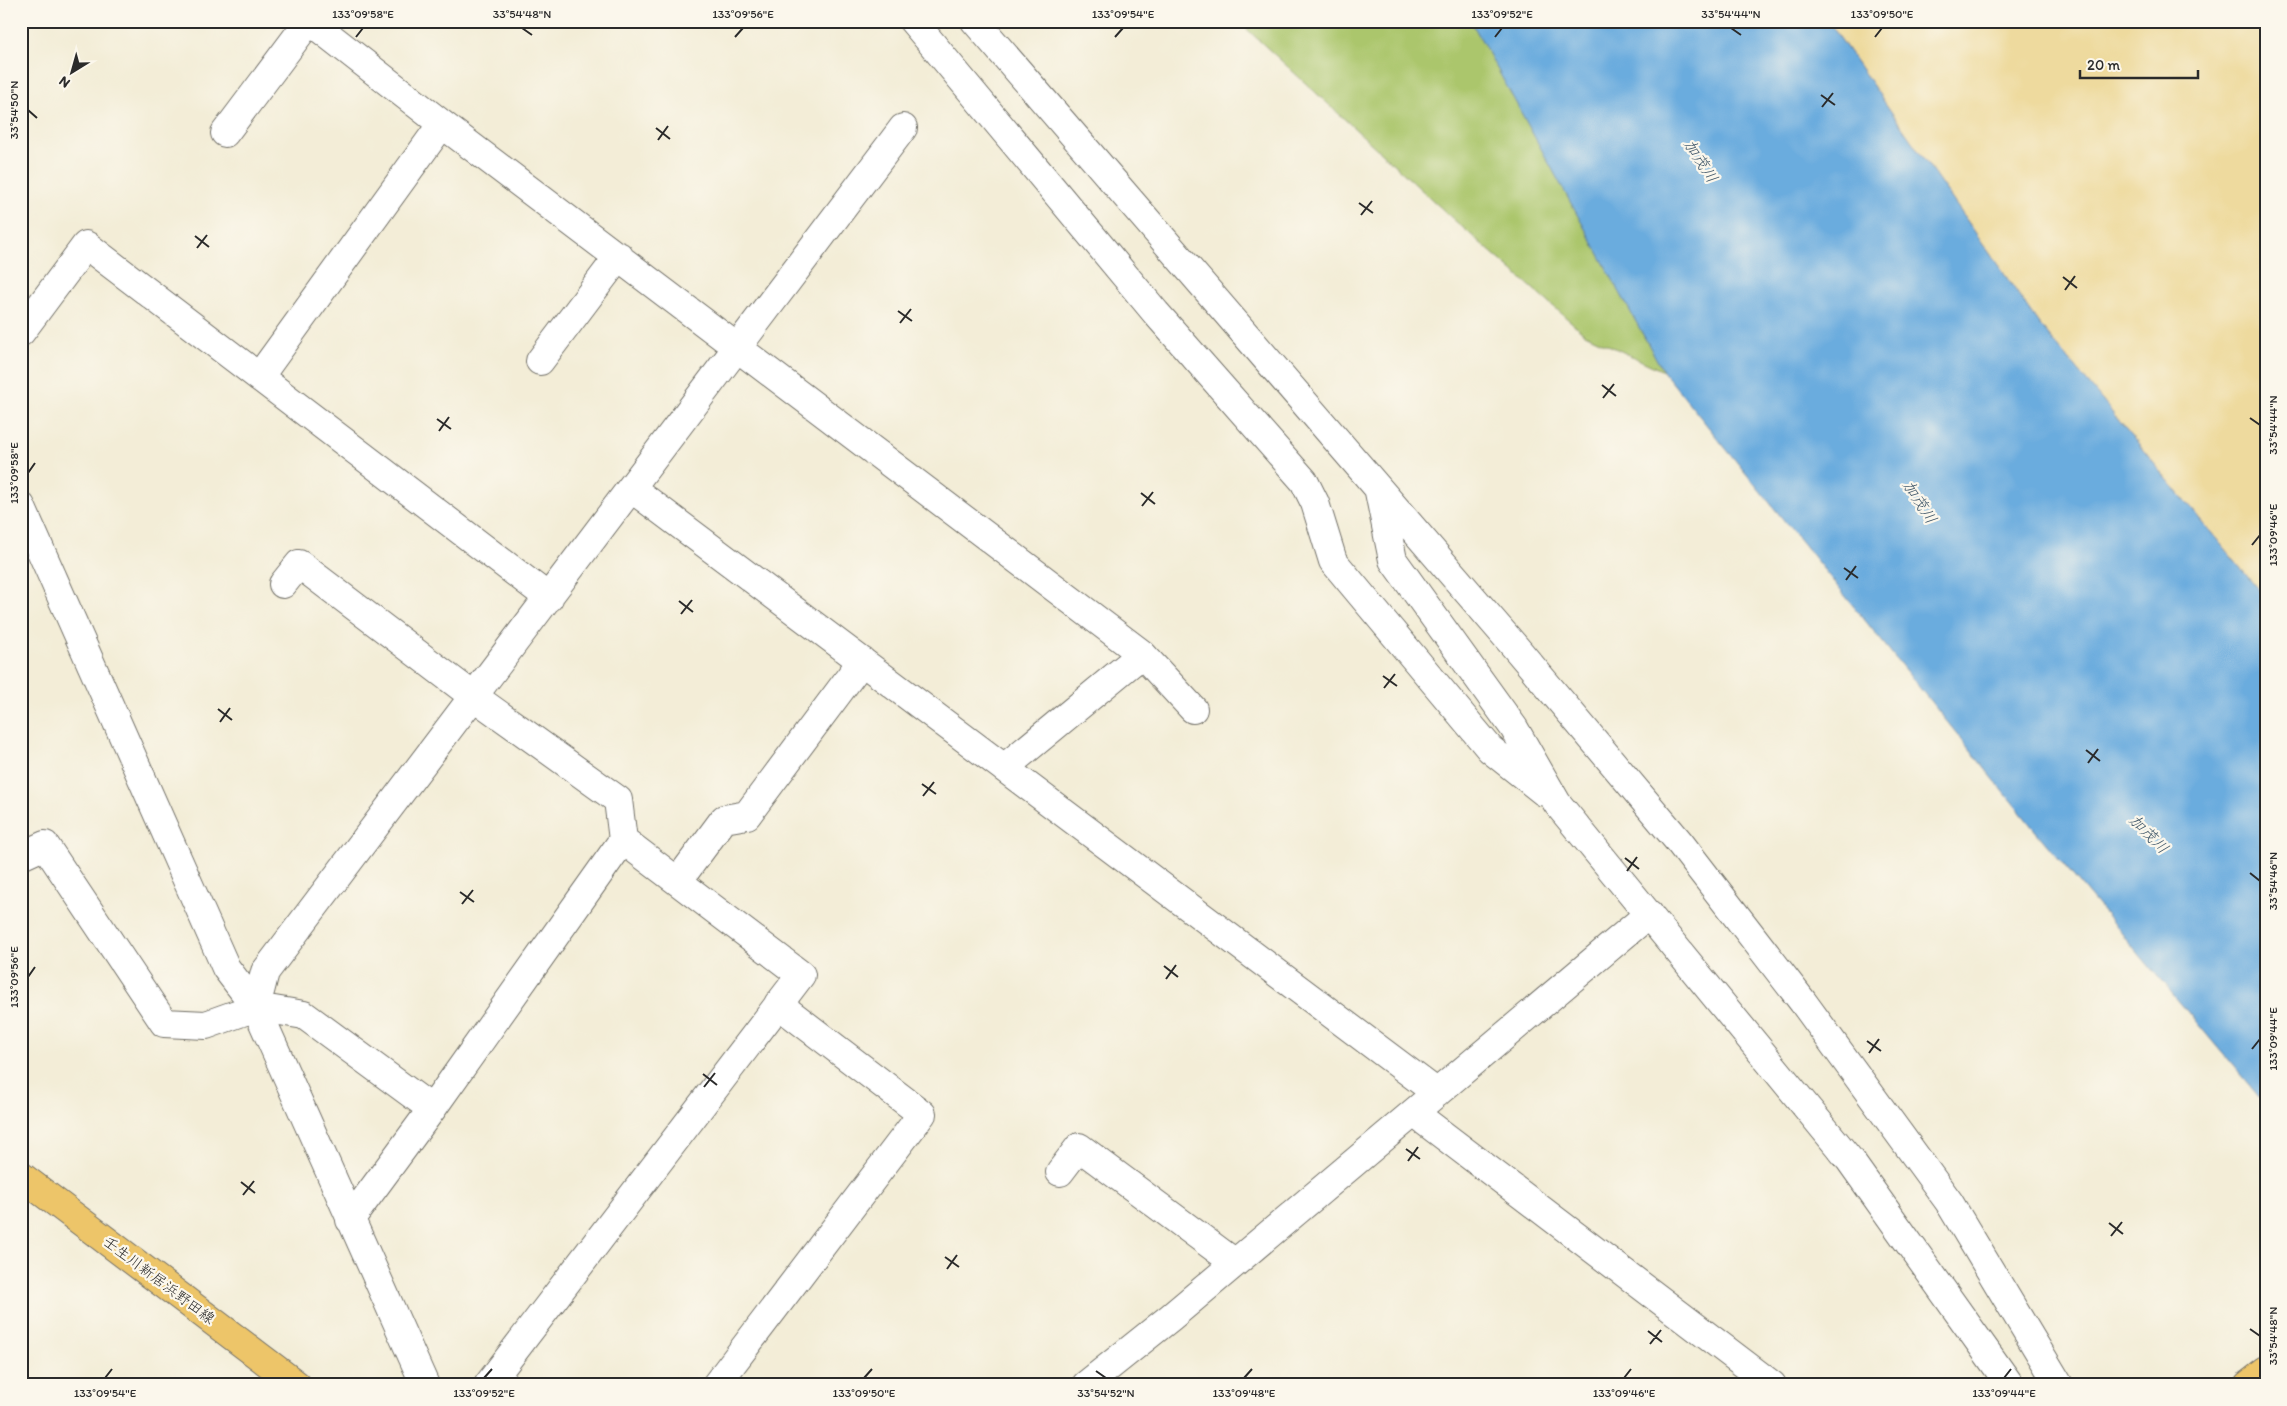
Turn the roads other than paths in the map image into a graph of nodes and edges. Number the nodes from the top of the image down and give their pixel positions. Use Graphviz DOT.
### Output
graph roads {
  1 [pos="310,21"];
  2 [pos="913,21"];
  3 [pos="975,21"];
  4 [pos="442,124"];
  5 [pos="903,128"];
  6 [pos="225,133"];
  7 [pos="619,256"];
  8 [pos="21,332"];
  9 [pos="737,348"];
  10 [pos="540,361"];
  11 [pos="259,377"];
  12 [pos="631,488"];
  13 [pos="1379,489"];
  14 [pos="21,506"];
  15 [pos="283,584"];
  16 [pos="549,598"];
  17 [pos="1142,654"];
  18 [pos="862,661"];
  19 [pos="473,696"];
  20 [pos="1193,708"];
  21 [pos="1004,768"];
  22 [pos="1557,803"];
  23 [pos="624,840"];
  24 [pos="21,856"];
  25 [pos="678,881"];
  26 [pos="1650,914"];
  27 [pos="778,1004"];
  28 [pos="256,1007"];
  29 [pos="1437,1093"];
  30 [pos="432,1108"];
  31 [pos="1414,1113"];
  32 [pos="1060,1172"];
  33 [pos="21,1176"];
  34 [pos="350,1220"];
  35 [pos="1235,1263"];
  36 [pos="2266,1371"];
  37 [pos="297,1385"];
  38 [pos="425,1385"];
  39 [pos="488,1385"];
  40 [pos="716,1385"];
  41 [pos="1086,1385"];
  42 [pos="1772,1385"];
  43 [pos="2010,1385"];
  44 [pos="2059,1385"];
  45 [pos="2248,1385"];
  1 -- 4 [label="street"];
  1 -- 6 [label="street"];
  2 -- 22 [label="street"];
  3 -- 13 [label="street"];
  4 -- 7 [label="street"];
  4 -- 11 [label="street"];
  5 -- 9 [label="street"];
  7 -- 9 [label="street"];
  7 -- 10 [label="street"];
  8 -- 11 [label="street"];
  9 -- 12 [label="street"];
  9 -- 17 [label="street"];
  11 -- 16 [label="street"];
  12 -- 16 [label="street"];
  12 -- 18 [label="street"];
  13 -- 22 [label="street"];
  13 -- 44 [label="street"];
  14 -- 28 [label="street"];
  15 -- 19 [label="street"];
  16 -- 19 [label="street"];
  17 -- 20 [label="street"];
  17 -- 21 [label="street"];
  18 -- 21 [label="street"];
  18 -- 25 [label="street"];
  19 -- 23 [label="street"];
  19 -- 28 [label="street"];
  21 -- 29 [label="street"];
  22 -- 26 [label="street"];
  23 -- 25 [label="street"];
  23 -- 30 [label="street"];
  24 -- 28 [label="street"];
  25 -- 27 [label="street"];
  26 -- 29 [label="street"];
  26 -- 43 [label="street"];
  27 -- 39 [label="street"];
  27 -- 40 [label="street"];
  28 -- 30 [label="street"];
  28 -- 34 [label="street"];
  29 -- 31 [label="street"];
  30 -- 34 [label="street"];
  31 -- 35 [label="street"];
  31 -- 42 [label="street"];
  32 -- 35 [label="street"];
  33 -- 37 [label="main road, 壬生川新居浜野田線"];
  34 -- 38 [label="street"];
  35 -- 41 [label="street"];
  36 -- 45 [label="main road"];
}
